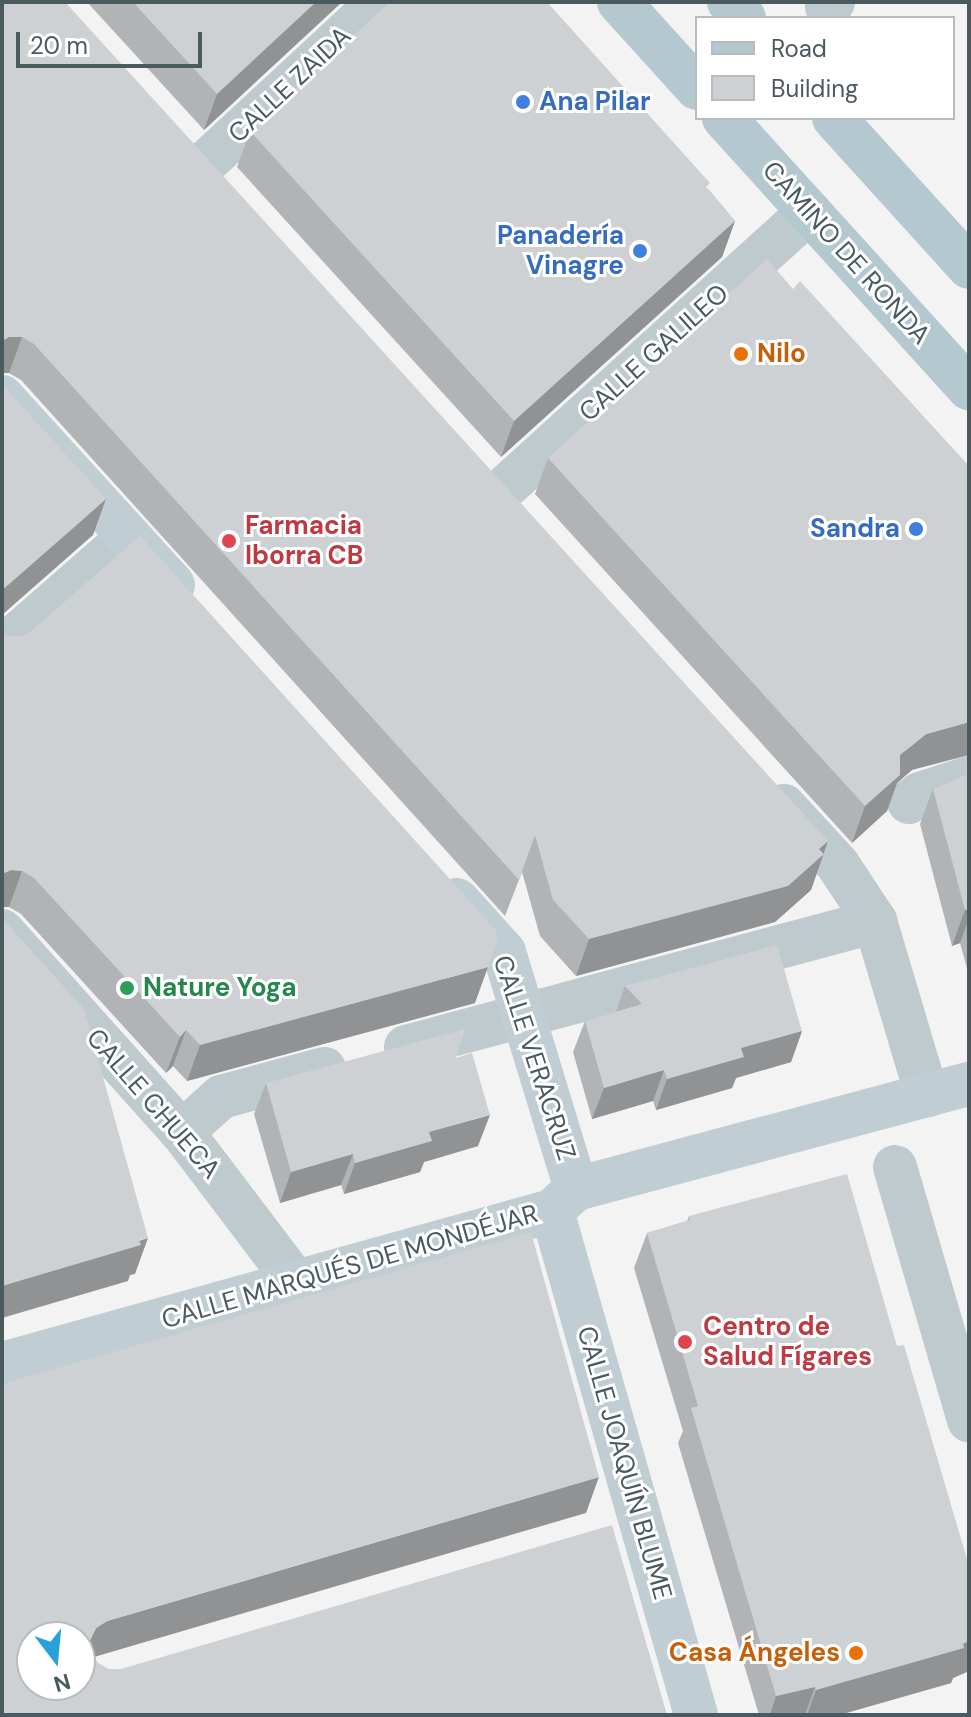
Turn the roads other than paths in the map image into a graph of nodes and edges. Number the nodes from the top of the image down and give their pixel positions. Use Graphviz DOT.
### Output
graph roads {
  1 [pos="379,2"];
  2 [pos="619,2"];
  3 [pos="695,86"];
  4 [pos="726,120"];
  5 [pos="836,120"];
  6 [pos="169,132"];
  7 [pos="201,167"];
  8 [pos="233,202"];
  9 [pos="809,212"];
  10 [pos="969,267"];
  11 [pos="969,388"];
  12 [pos="2,397"];
  13 [pos="466,459"];
  14 [pos="498,494"];
  15 [pos="530,529"];
  16 [pos="129,537"];
  17 [pos="204,620"];
  18 [pos="2,648"];
  19 [pos="753,772"];
  20 [pos="969,778"];
  21 [pos="909,802"];
  22 [pos="429,869"];
  23 [pos="875,921"];
  24 [pos="2,931"];
  25 [pos="524,1015"];
  26 [pos="969,1084"];
  27 [pos="927,1095"];
  28 [pos="182,1132"];
  29 [pos="895,1167"];
  30 [pos="564,1200"];
  31 [pos="296,1282"];
  32 [pos="2,1364"];
  33 [pos="969,1420"];
  34 [pos="642,1523"];
  35 [pos="599,1536"];
  36 [pos="696,1715"];
  1 -- 7 [label="street, CALLE ZAIDA"];
  2 -- 3 [label="main road"];
  4 -- 9 [label="main road, CAMINO DE RONDA"];
  5 -- 10 [label="main road"];
  6 -- 7 [label="street"];
  7 -- 8 [label="street"];
  9 -- 11 [label="main road, CAMINO DE RONDA"];
  9 -- 14 [label="street, CALLE GALILEO"];
  12 -- 16 [label="street"];
  13 -- 14 [label="street"];
  14 -- 15 [label="street"];
  16 -- 17 [label="street"];
  16 -- 18 [label="street"];
  19 -- 23 [label="street"];
  20 -- 21 [label="street"];
  22 -- 25 [label="street, CALLE VERACRUZ"];
  23 -- 25 [label="street"];
  23 -- 27 [label="street"];
  24 -- 28 [label="street, CALLE CHUECA"];
  25 -- 28 [label="street"];
  25 -- 30 [label="street, CALLE VERACRUZ"];
  26 -- 27 [label="street, CALLE MARQUÉS DE MONDÉJAR"];
  27 -- 30 [label="street, CALLE MARQUÉS DE MONDÉJAR"];
  28 -- 31 [label="street, CALLE CHUECA"];
  29 -- 33 [label="street"];
  30 -- 31 [label="street, CALLE MARQUÉS DE MONDÉJAR"];
  30 -- 34 [label="street, CALLE JOAQUÍN BLUME"];
  31 -- 32 [label="street, CALLE MARQUÉS DE MONDÉJAR"];
  34 -- 35 [label="street"];
  34 -- 36 [label="street, CALLE JOAQUÍN BLUME"];
}
